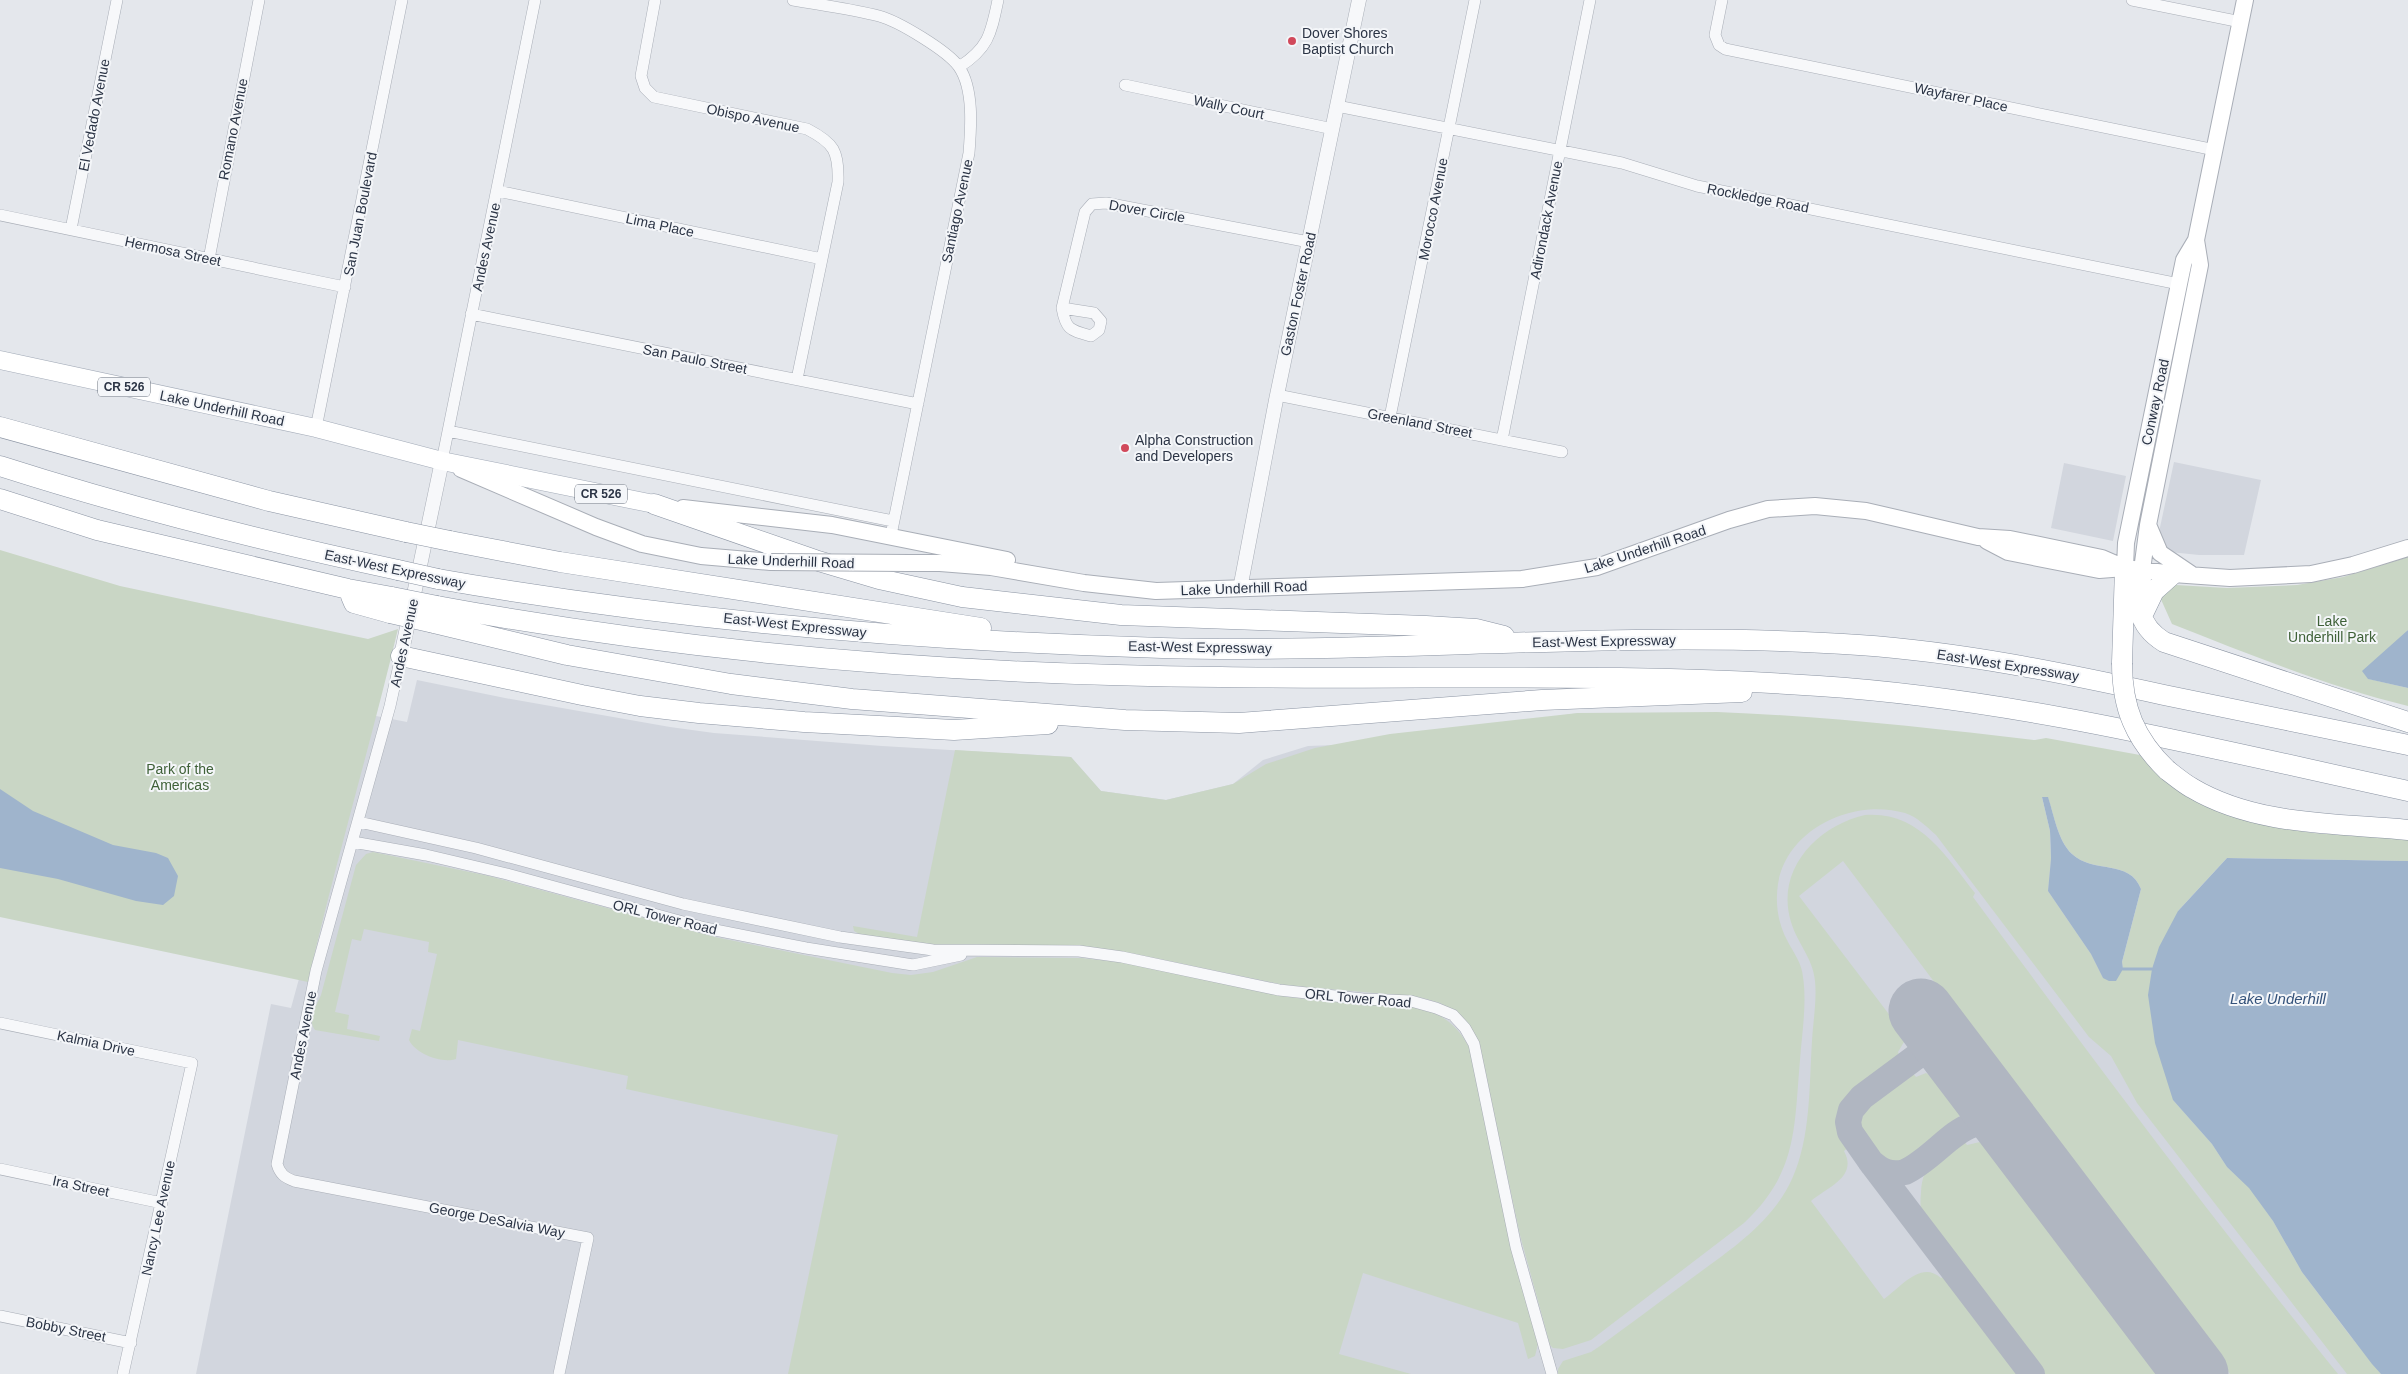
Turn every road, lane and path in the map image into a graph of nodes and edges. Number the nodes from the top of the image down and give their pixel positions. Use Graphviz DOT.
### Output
graph roads {
  1 [pos="117,0"];
  2 [pos="259,0"];
  3 [pos="402,0"];
  4 [pos="535,0"];
  5 [pos="655,0"];
  6 [pos="793,0"];
  7 [pos="998,0"];
  8 [pos="1359,0"];
  9 [pos="1475,0"];
  10 [pos="1590,0"];
  11 [pos="1722,0"];
  12 [pos="2132,0"];
  13 [pos="2246,0"];
  14 [pos="2241,22"];
  15 [pos="959,67"];
  16 [pos="1125,85"];
  17 [pos="1337,106"];
  18 [pos="1449,128"];
  19 [pos="1333,129"];
  20 [pos="2215,150"];
  21 [pos="1560,151"];
  22 [pos="498,191"];
  23 [pos="0,215"];
  24 [pos="71,230"];
  25 [pos="2196,240"];
  26 [pos="1309,242"];
  27 [pos="209,259"];
  28 [pos="822,260"];
  29 [pos="2179,284"];
  30 [pos="345,287"];
  31 [pos="1062,308"];
  32 [pos="471,314"];
  33 [pos="0,360"];
  34 [pos="797,379"];
  35 [pos="1277,395"];
  36 [pos="918,404"];
  37 [pos="1390,417"];
  38 [pos="0,426"];
  39 [pos="316,428"];
  40 [pos="448,431"];
  41 [pos="1502,440"];
  42 [pos="1562,452"];
  43 [pos="442,461"];
  44 [pos="0,466"];
  45 [pos="0,499"];
  46 [pos="654,504"];
  47 [pos="2148,525"];
  48 [pos="892,528"];
  49 [pos="2408,548"];
  50 [pos="2134,569"];
  51 [pos="2183,575"];
  52 [pos="1240,589"];
  53 [pos="1156,591"];
  54 [pos="435,615"];
  55 [pos="2142,618"];
  56 [pos="1528,641"];
  57 [pos="1041,642"];
  58 [pos="402,656"];
  59 [pos="1823,686"];
  60 [pos="1126,720"];
  61 [pos="2408,722"];
  62 [pos="2408,745"];
  63 [pos="2408,791"];
  64 [pos="359,822"];
  65 [pos="2408,830"];
  66 [pos="353,842"];
  67 [pos="634,891"];
  68 [pos="629,909"];
  69 [pos="840,937"];
  70 [pos="980,951"];
  71 [pos="837,953"];
  72 [pos="0,1022"];
  73 [pos="192,1062"];
  74 [pos="276,1164"];
  75 [pos="0,1169"];
  76 [pos="162,1203"];
  77 [pos="0,1316"];
  78 [pos="131,1343"];
  79 [pos="122,1374"];
  80 [pos="559,1374"];
  81 [pos="1552,1374"];
  1 -- 24 [label="street, El Vedado Avenue"];
  2 -- 27 [label="street, Romano Avenue"];
  3 -- 30 [label="street, San Juan Boulevard"];
  4 -- 22 [label="street, Andes Avenue"];
  5 -- 28 [label="street, Obispo Avenue"];
  6 -- 15 [label="street, Santiago Avenue"];
  7 -- 15 [label="street"];
  8 -- 17 [label="street, Gaston Foster Road"];
  9 -- 18 [label="street, Morocco Avenue"];
  10 -- 21 [label="street, Adirondack Avenue"];
  11 -- 20 [label="street, Wayfarer Place"];
  12 -- 14 [label="street"];
  13 -- 14 [label="main road, Conway Road"];
  14 -- 20 [label="main road, Conway Road"];
  15 -- 36 [label="street, Santiago Avenue"];
  16 -- 19 [label="street, Wally Court"];
  17 -- 18 [label="street, Rockledge Road"];
  17 -- 19 [label="street, Gaston Foster Road"];
  18 -- 21 [label="street, Rockledge Road"];
  18 -- 37 [label="street, Morocco Avenue"];
  19 -- 26 [label="street, Gaston Foster Road"];
  20 -- 25 [label="main road, Conway Road"];
  21 -- 29 [label="street, Rockledge Road"];
  21 -- 41 [label="street, Adirondack Avenue"];
  22 -- 28 [label="street, Lima Place"];
  22 -- 32 [label="street, Andes Avenue"];
  23 -- 24 [label="street, Hermosa Street"];
  24 -- 27 [label="street, Hermosa Street"];
  25 -- 29 [label="main road, Conway Road"];
  25 -- 47 [label="main road, Conway Road"];
  26 -- 31 [label="street, Dover Circle"];
  26 -- 35 [label="street, Gaston Foster Road"];
  27 -- 30 [label="street, Hermosa Street"];
  28 -- 34 [label="street, Obispo Avenue"];
  29 -- 50 [label="main road, Conway Road"];
  30 -- 39 [label="street, San Juan Boulevard"];
  32 -- 34 [label="street, San Paulo Street"];
  32 -- 40 [label="street, Andes Avenue"];
  33 -- 39 [label="main road, Lake Underhill Road / CR 526"];
  34 -- 36 [label="street, San Paulo Street"];
  35 -- 37 [label="street, Greenland Street"];
  35 -- 52 [label="street, Gaston Foster Road"];
  36 -- 48 [label="street, Santiago Avenue"];
  37 -- 41 [label="street, Greenland Street"];
  38 -- 57 [label="highway, bridge"];
  39 -- 43 [label="main road, Lake Underhill Road / CR 526"];
  40 -- 43 [label="street, Andes Avenue"];
  40 -- 48 [label="street, Lake Underhill Road"];
  41 -- 42 [label="street, Greenland Street"];
  43 -- 46 [label="main road, Lake Underhill Road / CR 526"];
  43 -- 53 [label="main road, Lake Underhill Road / CR 526, bridge"];
  43 -- 58 [label="street, Andes Avenue"];
  44 -- 57 [label="highway, East-West Expressway, bridge"];
  45 -- 54 [label="highway, bridge"];
  46 -- 48 [label="main road, Lake Underhill Road / CR 526"];
  46 -- 56 [label="highway"];
  47 -- 50 [label="main road, Conway Road"];
  47 -- 51 [label="main road"];
  48 -- 53 [label="main road, Lake Underhill Road / CR 526"];
  49 -- 51 [label="main road, Lake Underhill Road"];
  50 -- 51 [label="main road, Lake Underhill Road"];
  50 -- 52 [label="main road, Lake Underhill Road / CR 526"];
  50 -- 55 [label="highway"];
  50 -- 65 [label="highway, bridge"];
  51 -- 55 [label="highway"];
  52 -- 53 [label="main road, Lake Underhill Road / CR 526"];
  54 -- 59 [label="highway, East-West Expressway"];
  54 -- 60 [label="highway"];
  55 -- 61 [label="highway"];
  56 -- 57 [label="highway, East-West Expressway"];
  56 -- 62 [label="highway, East-West Expressway"];
  58 -- 60 [label="highway"];
  58 -- 64 [label="street, Andes Avenue"];
  59 -- 60 [label="highway"];
  59 -- 63 [label="highway, East-West Expressway"];
  64 -- 66 [label="street, Andes Avenue"];
  64 -- 67 [label="street, ORL Tower Road"];
  66 -- 68 [label="street, ORL Tower Road"];
  66 -- 74 [label="street, Andes Avenue"];
  67 -- 68 [label="street"];
  67 -- 69 [label="street, ORL Tower Road"];
  68 -- 71 [label="street, ORL Tower Road"];
  69 -- 70 [label="street, ORL Tower Road"];
  69 -- 71 [label="street"];
  70 -- 71 [label="street, ORL Tower Road"];
  70 -- 81 [label="street, ORL Tower Road"];
  72 -- 73 [label="street, Kalmia Drive"];
  73 -- 76 [label="street, Nancy Lee Avenue"];
  74 -- 80 [label="street, George DeSalvia Way"];
  75 -- 76 [label="street, Ira Street"];
  76 -- 78 [label="street, Nancy Lee Avenue"];
  77 -- 78 [label="street, Bobby Street"];
  78 -- 79 [label="street, Nancy Lee Avenue"];
}
